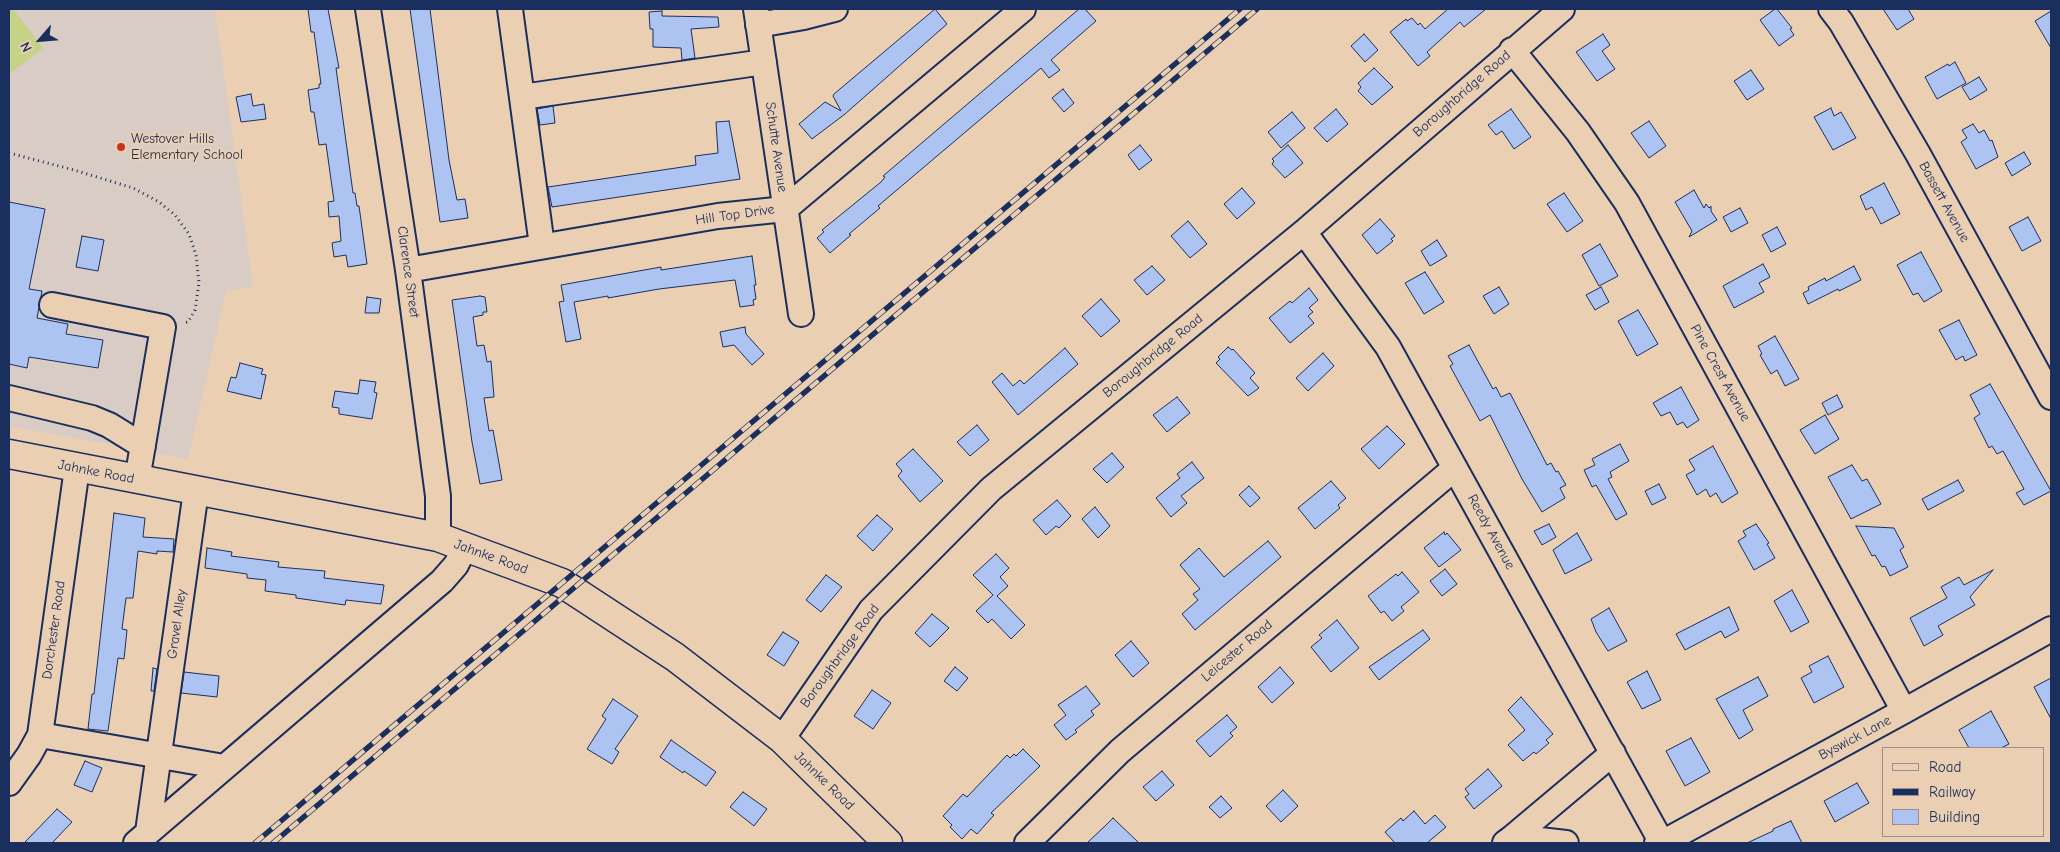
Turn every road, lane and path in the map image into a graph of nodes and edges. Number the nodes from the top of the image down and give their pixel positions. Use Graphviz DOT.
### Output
graph roads {
  1 [pos="368,9"];
  2 [pos="510,9"];
  3 [pos="835,9"];
  4 [pos="1023,9"];
  5 [pos="1562,9"];
  6 [pos="1831,9"];
  7 [pos="757,17"];
  8 [pos="1512,50"];
  9 [pos="764,62"];
  10 [pos="522,97"];
  11 [pos="9,153"];
  12 [pos="785,209"];
  13 [pos="1304,232"];
  14 [pos="542,246"];
  15 [pos="408,270"];
  16 [pos="52,305"];
  17 [pos="801,314"];
  18 [pos="163,327"];
  19 [pos="2051,397"];
  20 [pos="9,398"];
  21 [pos="143,446"];
  22 [pos="9,454"];
  23 [pos="77,468"];
  24 [pos="1455,468"];
  25 [pos="137,480"];
  26 [pos="196,491"];
  27 [pos="438,537"];
  28 [pos="465,547"];
  29 [pos="2051,629"];
  30 [pos="1904,711"];
  31 [pos="40,735"];
  32 [pos="782,739"];
  33 [pos="1613,753"];
  34 [pos="159,756"];
  35 [pos="224,767"];
  36 [pos="9,783"];
  37 [pos="142,838"];
  38 [pos="1509,840"];
  39 [pos="888,843"];
  40 [pos="1027,843"];
  41 [pos="1566,843"];
  42 [pos="1657,843"];
  43 [pos="1662,843"];
  1 -- 15 [label="street, Clarence Street"];
  2 -- 10 [label="street"];
  3 -- 7 [label="street"];
  4 -- 12 [label="street, Hill Top Drive"];
  5 -- 8 [label="street, Boroughbridge Road"];
  6 -- 19 [label="street, Bassett Avenue"];
  7 -- 9 [label="street, Schutte Avenue"];
  8 -- 13 [label="street, Boroughbridge Road"];
  8 -- 30 [label="street, Pine Crest Avenue"];
  9 -- 10 [label="street"];
  9 -- 12 [label="street, Schutte Avenue"];
  10 -- 14 [label="street"];
  11 -- 18 [label="path"];
  12 -- 14 [label="street, Hill Top Drive"];
  12 -- 17 [label="street, Schutte Avenue"];
  13 -- 24 [label="street, Reedy Avenue"];
  13 -- 32 [label="street, Boroughbridge Road"];
  14 -- 15 [label="street, Hill Top Drive"];
  15 -- 27 [label="street, Clarence Street"];
  16 -- 18 [label="street"];
  18 -- 21 [label="street"];
  20 -- 21 [label="street"];
  21 -- 25 [label="street"];
  22 -- 23 [label="main road, Jahnke Road"];
  23 -- 25 [label="main road, Jahnke Road"];
  23 -- 31 [label="street, Dorchester Road"];
  24 -- 33 [label="street, Reedy Avenue"];
  24 -- 40 [label="street, Leicester Road"];
  25 -- 26 [label="main road, Jahnke Road"];
  26 -- 27 [label="main road, Jahnke Road"];
  26 -- 34 [label="street, Gravel Alley"];
  27 -- 28 [label="main road, Jahnke Road"];
  28 -- 32 [label="main road, Jahnke Road"];
  28 -- 35 [label="street"];
  29 -- 30 [label="street, Byswick Lane"];
  30 -- 43 [label="street, Byswick Lane"];
  31 -- 34 [label="street"];
  31 -- 36 [label="street, Dorchester Road"];
  32 -- 39 [label="main road, Jahnke Road"];
  33 -- 38 [label="street"];
  33 -- 43 [label="street, Reedy Avenue"];
  34 -- 35 [label="street"];
  34 -- 37 [label="street, Gravel Alley"];
  35 -- 37 [label="street"];
  38 -- 41 [label="street"];
  42 -- 43 [label="street, Byswick Lane"];
}
